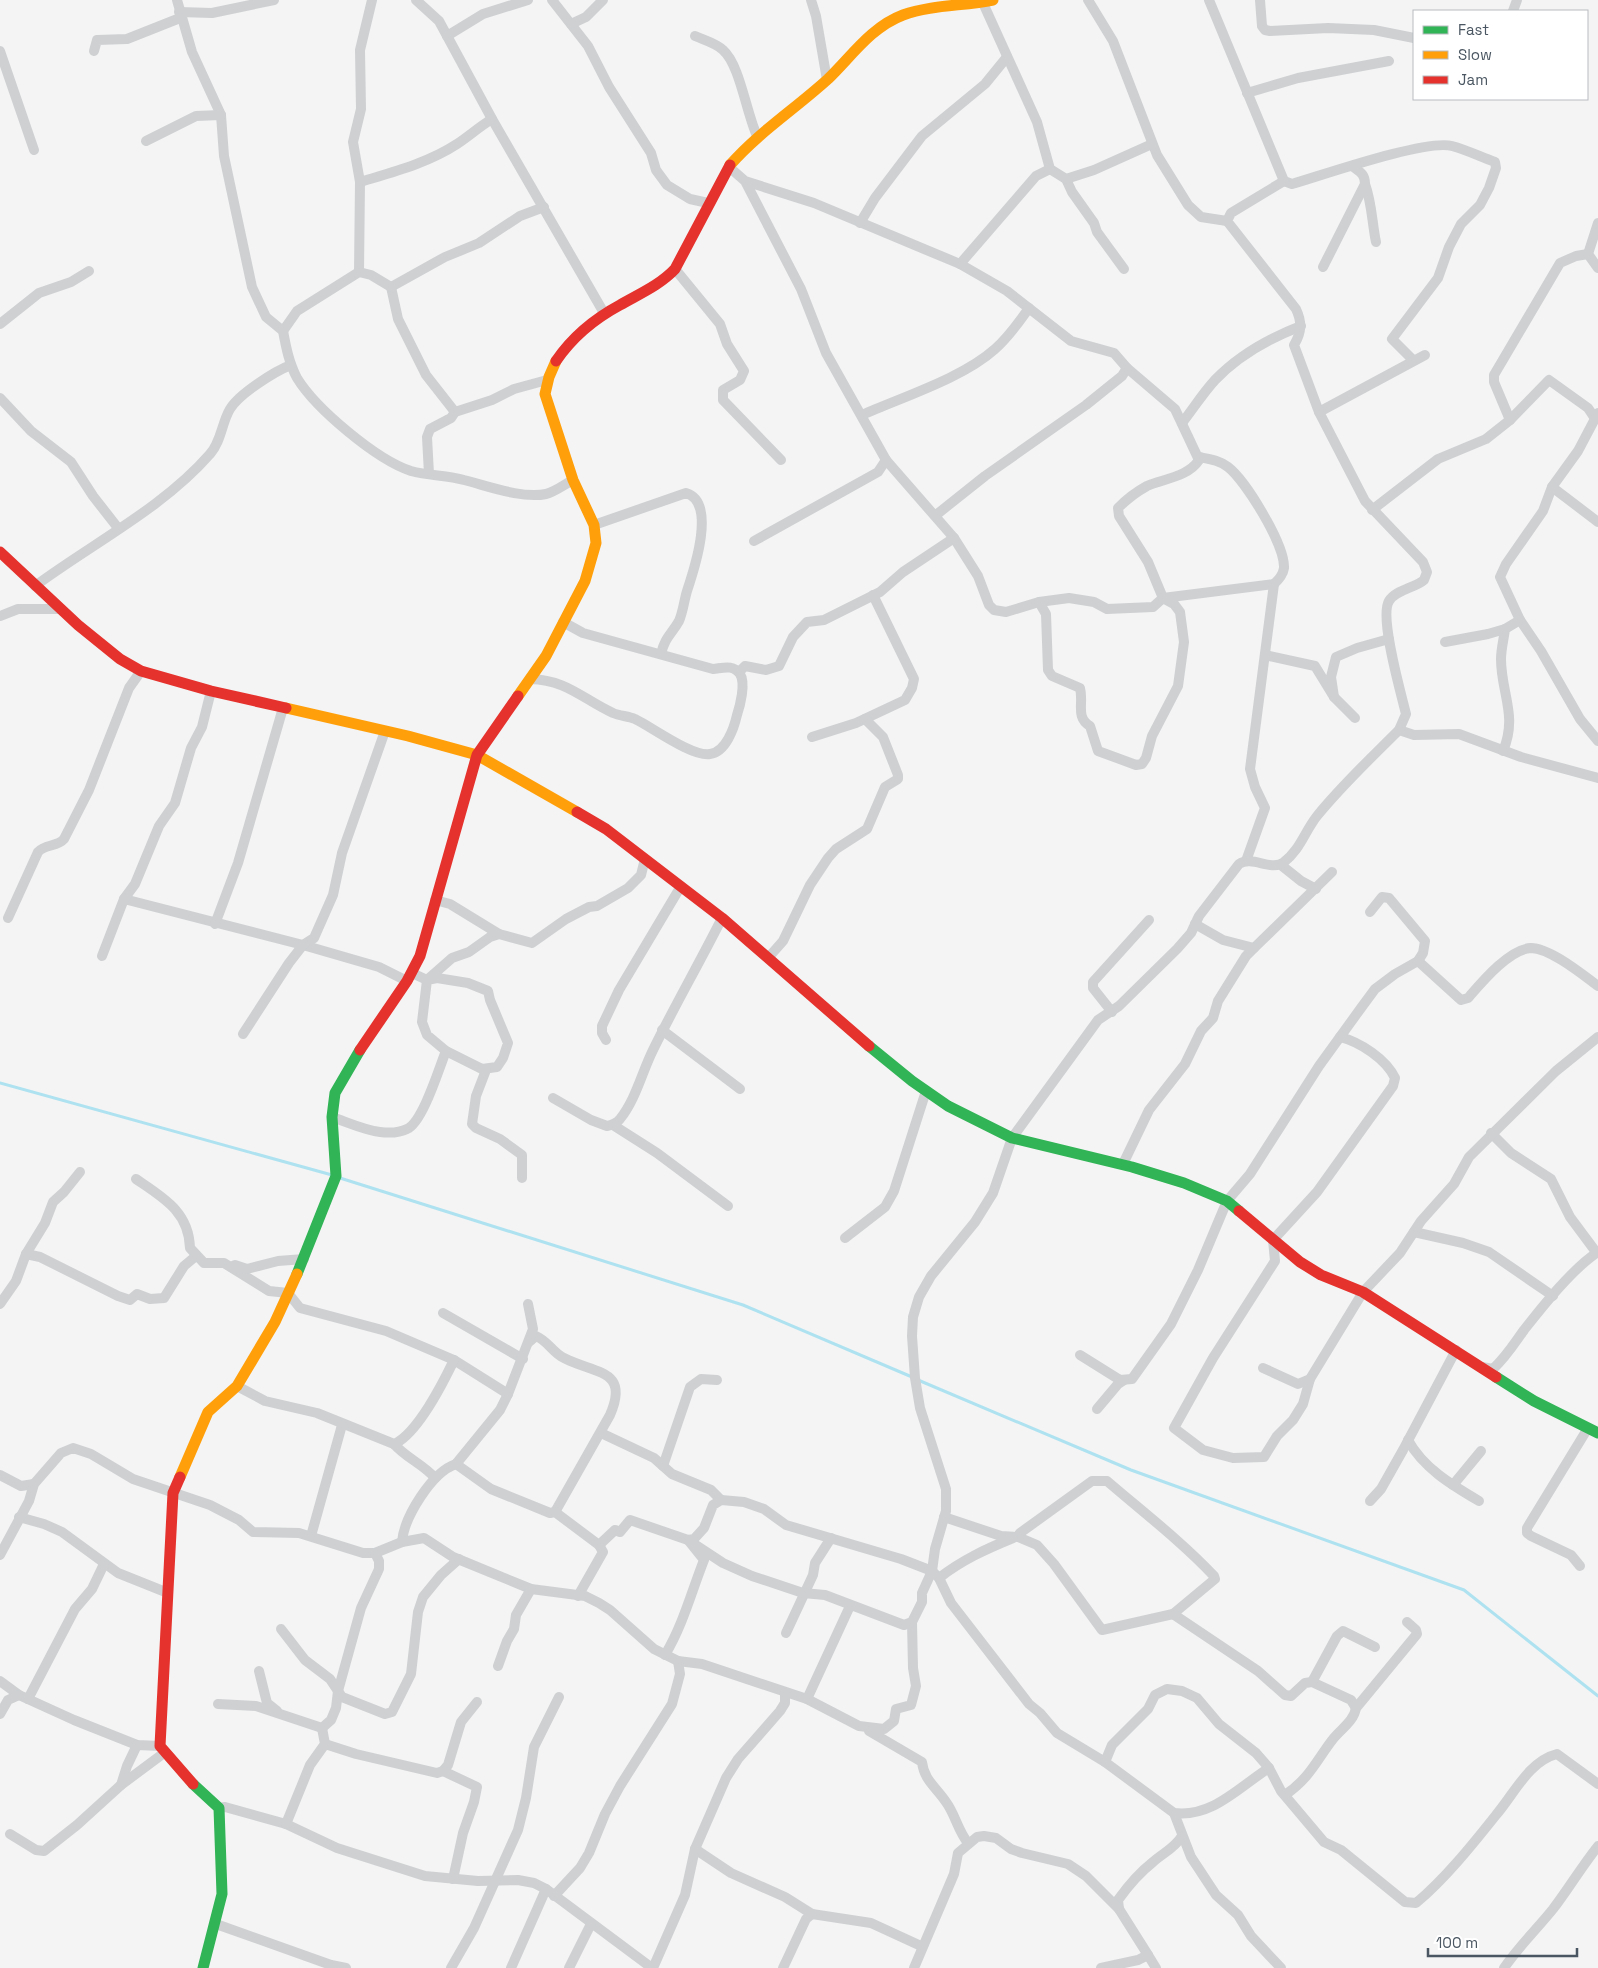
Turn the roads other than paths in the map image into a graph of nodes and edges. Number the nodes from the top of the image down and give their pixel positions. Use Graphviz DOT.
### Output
graph roads {
  1 [pos="177,0"];
  2 [pos="274,0"];
  3 [pos="372,0"];
  4 [pos="416,0"];
  5 [pos="528,0"];
  6 [pos="552,0"];
  7 [pos="603,0"];
  8 [pos="810,0"];
  9 [pos="1088,0"];
  10 [pos="1209,0"];
  11 [pos="1260,0"];
  12 [pos="988,1"];
  13 [pos="920,6"];
  14 [pos="180,15"];
  15 [pos="571,24"];
  16 [pos="447,36"];
  17 [pos="695,36"];
  18 [pos="1413,38"];
  19 [pos="0,51"];
  20 [pos="94,51"];
  21 [pos="1007,57"];
  22 [pos="1389,60"];
  23 [pos="827,80"];
  24 [pos="1247,93"];
  25 [pos="221,115"];
  26 [pos="492,120"];
  27 [pos="757,136"];
  28 [pos="146,141"];
  29 [pos="1152,144"];
  30 [pos="34,150"];
  31 [pos="1352,166"];
  32 [pos="729,167"];
  33 [pos="1050,169"];
  34 [pos="1066,179"];
  35 [pos="745,181"];
  36 [pos="1284,181"];
  37 [pos="360,182"];
  38 [pos="1365,184"];
  39 [pos="708,203"];
  40 [pos="544,207"];
  41 [pos="1227,221"];
  42 [pos="860,223"];
  43 [pos="1598,223"];
  44 [pos="1376,242"];
  45 [pos="1588,254"];
  46 [pos="960,264"];
  47 [pos="1322,267"];
  48 [pos="1598,268"];
  49 [pos="675,269"];
  50 [pos="1124,269"];
  51 [pos="89,271"];
  52 [pos="359,272"];
  53 [pos="391,287"];
  54 [pos="1029,308"];
  55 [pos="604,313"];
  56 [pos="0,324"];
  57 [pos="1301,326"];
  58 [pos="283,331"];
  59 [pos="1425,355"];
  60 [pos="1413,360"];
  61 [pos="291,365"];
  62 [pos="1127,368"];
  63 [pos="547,380"];
  64 [pos="0,398"];
  65 [pos="455,412"];
  66 [pos="1319,412"];
  67 [pos="862,415"];
  68 [pos="1596,415"];
  69 [pos="1510,420"];
  70 [pos="1182,423"];
  71 [pos="1199,457"];
  72 [pos="781,460"];
  73 [pos="886,460"];
  74 [pos="429,474"];
  75 [pos="573,480"];
  76 [pos="1552,487"];
  77 [pos="1372,510"];
  78 [pos="936,515"];
  79 [pos="1598,522"];
  80 [pos="594,525"];
  81 [pos="118,528"];
  82 [pos="954,538"];
  83 [pos="754,541"];
  84 [pos="0,552"];
  85 [pos="1274,584"];
  86 [pos="35,586"];
  87 [pos="873,595"];
  88 [pos="1164,598"];
  89 [pos="1040,602"];
  90 [pos="60,610"];
  91 [pos="0,616"];
  92 [pos="1520,620"];
  93 [pos="563,622"];
  94 [pos="1505,628"];
  95 [pos="1389,638"];
  96 [pos="1446,642"];
  97 [pos="661,654"];
  98 [pos="1265,655"];
  99 [pos="141,671"];
  100 [pos="739,672"];
  101 [pos="530,679"];
  102 [pos="211,691"];
  103 [pos="1334,697"];
  104 [pos="283,708"];
  105 [pos="1355,718"];
  106 [pos="865,719"];
  107 [pos="385,730"];
  108 [pos="1399,730"];
  109 [pos="812,737"];
  110 [pos="1597,737"];
  111 [pos="1503,750"];
  112 [pos="477,755"];
  113 [pos="1598,778"];
  114 [pos="646,859"];
  115 [pos="1246,861"];
  116 [pos="1281,865"];
  117 [pos="1332,872"];
  118 [pos="681,886"];
  119 [pos="1316,889"];
  120 [pos="124,899"];
  121 [pos="435,900"];
  122 [pos="1370,912"];
  123 [pos="8,918"];
  124 [pos="722,918"];
  125 [pos="1149,920"];
  126 [pos="215,924"];
  127 [pos="1195,924"];
  128 [pos="499,934"];
  129 [pos="303,945"];
  130 [pos="1254,948"];
  131 [pos="102,956"];
  132 [pos="768,958"];
  133 [pos="1418,961"];
  134 [pos="410,977"];
  135 [pos="427,980"];
  136 [pos="1598,986"];
  137 [pos="1112,1012"];
  138 [pos="662,1030"];
  139 [pos="243,1034"];
  140 [pos="1340,1037"];
  141 [pos="1598,1037"];
  142 [pos="606,1040"];
  143 [pos="446,1050"];
  144 [pos="486,1070"];
  145 [pos="740,1089"];
  146 [pos="926,1091"];
  147 [pos="553,1098"];
  148 [pos="332,1117"];
  149 [pos="613,1124"];
  150 [pos="1491,1133"];
  151 [pos="1012,1138"];
  152 [pos="1123,1164"];
  153 [pos="80,1172"];
  154 [pos="522,1178"];
  155 [pos="136,1179"];
  156 [pos="1227,1201"];
  157 [pos="728,1206"];
  158 [pos="1414,1232"];
  159 [pos="845,1238"];
  160 [pos="1274,1240"];
  161 [pos="1597,1252"];
  162 [pos="26,1254"];
  163 [pos="196,1256"];
  164 [pos="304,1259"];
  165 [pos="230,1267"];
  166 [pos="1363,1292"];
  167 [pos="288,1293"];
  168 [pos="1553,1296"];
  169 [pos="0,1304"];
  170 [pos="528,1304"];
  171 [pos="443,1313"];
  172 [pos="529,1342"];
  173 [pos="1456,1350"];
  174 [pos="1080,1355"];
  175 [pos="523,1359"];
  176 [pos="454,1360"];
  177 [pos="1481,1366"];
  178 [pos="1263,1368"];
  179 [pos="1310,1379"];
  180 [pos="717,1380"];
  181 [pos="1124,1380"];
  182 [pos="237,1386"];
  183 [pos="508,1394"];
  184 [pos="1097,1409"];
  185 [pos="342,1425"];
  186 [pos="1593,1431"];
  187 [pos="601,1433"];
  188 [pos="1408,1440"];
  189 [pos="394,1444"];
  190 [pos="1481,1450"];
  191 [pos="456,1464"];
  192 [pos="663,1466"];
  193 [pos="0,1475"];
  194 [pos="436,1478"];
  195 [pos="34,1484"];
  196 [pos="1453,1485"];
  197 [pos="173,1493"];
  198 [pos="721,1500"];
  199 [pos="1370,1500"];
  200 [pos="1479,1501"];
  201 [pos="555,1512"];
  202 [pos="19,1517"];
  203 [pos="944,1517"];
  204 [pos="311,1536"];
  205 [pos="1017,1537"];
  206 [pos="831,1538"];
  207 [pos="688,1540"];
  208 [pos="402,1542"];
  209 [pos="599,1546"];
  210 [pos="375,1553"];
  211 [pos="0,1555"];
  212 [pos="459,1559"];
  213 [pos="104,1564"];
  214 [pos="1580,1566"];
  215 [pos="936,1575"];
  216 [pos="531,1589"];
  217 [pos="168,1592"];
  218 [pos="803,1593"];
  219 [pos="578,1596"];
  220 [pos="850,1606"];
  221 [pos="1173,1614"];
  222 [pos="912,1622"];
  223 [pos="1407,1622"];
  224 [pos="281,1629"];
  225 [pos="786,1633"];
  226 [pos="1375,1647"];
  227 [pos="665,1655"];
  228 [pos="678,1661"];
  229 [pos="498,1666"];
  230 [pos="258,1671"];
  231 [pos="0,1681"];
  232 [pos="1312,1682"];
  233 [pos="338,1691"];
  234 [pos="785,1694"];
  235 [pos="24,1697"];
  236 [pos="559,1697"];
  237 [pos="807,1699"];
  238 [pos="477,1702"];
  239 [pos="218,1704"];
  240 [pos="1356,1708"];
  241 [pos="280,1713"];
  242 [pos="0,1714"];
  243 [pos="859,1726"];
  244 [pos="322,1728"];
  245 [pos="325,1744"];
  246 [pos="137,1745"];
  247 [pos="162,1750"];
  248 [pos="1105,1762"];
  249 [pos="1269,1768"];
  250 [pos="443,1770"];
  251 [pos="1598,1784"];
  252 [pos="121,1785"];
  253 [pos="1285,1795"];
  254 [pos="220,1808"];
  255 [pos="1174,1813"];
  256 [pos="286,1824"];
  257 [pos="10,1834"];
  258 [pos="1182,1836"];
  259 [pos="968,1843"];
  260 [pos="1598,1846"];
  261 [pos="695,1848"];
  262 [pos="453,1879"];
  263 [pos="496,1880"];
  264 [pos="546,1889"];
  265 [pos="554,1896"];
  266 [pos="1119,1909"];
  267 [pos="812,1914"];
  268 [pos="216,1924"];
  269 [pos="590,1924"];
  270 [pos="922,1946"];
  271 [pos="1148,1956"];
  272 [pos="331,1967"];
  273 [pos="203,1968"];
  274 [pos="346,1968"];
  275 [pos="451,1968"];
  276 [pos="511,1968"];
  277 [pos="569,1968"];
  278 [pos="652,1968"];
  279 [pos="783,1968"];
  280 [pos="914,1968"];
  281 [pos="1101,1968"];
  282 [pos="1156,1968"];
  283 [pos="1281,1968"];
  284 [pos="1504,1968"];
  1 -- 14 [label="street"];
  2 -- 14 [label="street"];
  3 -- 37 [label="street"];
  4 -- 16 [label="street"];
  5 -- 16 [label="street"];
  6 -- 15 [label="street"];
  7 -- 15 [label="street"];
  8 -- 23 [label="street"];
  9 -- 29 [label="street"];
  10 -- 24 [label="street"];
  11 -- 18 [label="street"];
  12 -- 13 [label="street"];
  12 -- 21 [label="street"];
  13 -- 23 [label="street"];
  14 -- 20 [label="street"];
  14 -- 25 [label="street"];
  15 -- 39 [label="street"];
  16 -- 26 [label="street"];
  17 -- 27 [label="street"];
  19 -- 30 [label="street"];
  21 -- 33 [label="street"];
  21 -- 42 [label="street"];
  22 -- 24 [label="street"];
  23 -- 27 [label="street"];
  24 -- 36 [label="street"];
  25 -- 28 [label="street"];
  25 -- 58 [label="street"];
  26 -- 37 [label="street"];
  26 -- 40 [label="street"];
  27 -- 32 [label="street"];
  29 -- 34 [label="street"];
  29 -- 41 [label="street"];
  31 -- 36 [label="street"];
  31 -- 38 [label="street"];
  31 -- 60 [label="street"];
  32 -- 35 [label="street"];
  32 -- 39 [label="street"];
  33 -- 34 [label="street"];
  33 -- 46 [label="street"];
  34 -- 50 [label="street"];
  35 -- 42 [label="street"];
  35 -- 67 [label="street"];
  36 -- 41 [label="street"];
  37 -- 52 [label="street"];
  38 -- 44 [label="street"];
  38 -- 47 [label="street"];
  39 -- 49 [label="street"];
  40 -- 53 [label="street"];
  40 -- 55 [label="street"];
  41 -- 57 [label="street"];
  42 -- 46 [label="street"];
  43 -- 45 [label="street"];
  45 -- 48 [label="street"];
  45 -- 69 [label="street"];
  46 -- 54 [label="street"];
  49 -- 55 [label="street"];
  49 -- 72 [label="street"];
  51 -- 56 [label="street"];
  52 -- 53 [label="street"];
  52 -- 58 [label="street"];
  53 -- 65 [label="street"];
  54 -- 62 [label="street"];
  54 -- 67 [label="street"];
  55 -- 63 [label="street"];
  57 -- 66 [label="street"];
  57 -- 70 [label="street"];
  58 -- 61 [label="street"];
  59 -- 60 [label="street"];
  60 -- 66 [label="street"];
  61 -- 74 [label="street"];
  61 -- 81 [label="street"];
  62 -- 70 [label="street"];
  62 -- 78 [label="street"];
  63 -- 65 [label="street"];
  63 -- 75 [label="street"];
  64 -- 81 [label="street"];
  65 -- 74 [label="street"];
  66 -- 77 [label="street"];
  67 -- 73 [label="street"];
  68 -- 69 [label="street"];
  68 -- 76 [label="street"];
  69 -- 77 [label="street"];
  70 -- 71 [label="street"];
  71 -- 85 [label="street"];
  71 -- 88 [label="street"];
  73 -- 78 [label="street"];
  73 -- 83 [label="street"];
  74 -- 75 [label="street"];
  75 -- 80 [label="street"];
  76 -- 79 [label="street"];
  76 -- 92 [label="street"];
  77 -- 95 [label="street"];
  78 -- 82 [label="street"];
  80 -- 93 [label="street"];
  80 -- 97 [label="street"];
  81 -- 86 [label="street"];
  82 -- 87 [label="street"];
  82 -- 89 [label="street"];
  84 -- 86 [label="street"];
  85 -- 88 [label="street"];
  85 -- 98 [label="street"];
  86 -- 90 [label="street"];
  87 -- 100 [label="street"];
  87 -- 106 [label="street"];
  88 -- 89 [label="street"];
  88 -- 89 [label="street"];
  90 -- 91 [label="street"];
  90 -- 99 [label="street"];
  92 -- 94 [label="street"];
  92 -- 110 [label="street"];
  93 -- 97 [label="street"];
  93 -- 101 [label="street"];
  94 -- 96 [label="street"];
  94 -- 111 [label="street"];
  95 -- 103 [label="street"];
  95 -- 108 [label="street"];
  97 -- 100 [label="street"];
  98 -- 103 [label="street"];
  98 -- 115 [label="street"];
  99 -- 102 [label="street"];
  99 -- 123 [label="street"];
  100 -- 101 [label="street"];
  101 -- 112 [label="street"];
  102 -- 104 [label="street"];
  102 -- 120 [label="street"];
  103 -- 105 [label="street"];
  104 -- 107 [label="street"];
  104 -- 126 [label="street"];
  106 -- 109 [label="street"];
  106 -- 132 [label="street"];
  107 -- 112 [label="street"];
  107 -- 129 [label="street"];
  108 -- 111 [label="street"];
  108 -- 116 [label="street"];
  111 -- 113 [label="street"];
  112 -- 114 [label="street"];
  112 -- 121 [label="street"];
  114 -- 118 [label="street"];
  114 -- 128 [label="street"];
  115 -- 116 [label="street"];
  115 -- 127 [label="street"];
  116 -- 119 [label="street"];
  117 -- 119 [label="street"];
  118 -- 124 [label="street"];
  118 -- 142 [label="street"];
  119 -- 130 [label="street"];
  120 -- 126 [label="street"];
  120 -- 131 [label="street"];
  121 -- 128 [label="street"];
  121 -- 134 [label="street"];
  122 -- 133 [label="street"];
  124 -- 132 [label="street"];
  124 -- 138 [label="street"];
  125 -- 137 [label="street"];
  126 -- 129 [label="street"];
  127 -- 130 [label="street"];
  127 -- 137 [label="street"];
  128 -- 135 [label="street"];
  129 -- 134 [label="street"];
  129 -- 139 [label="street"];
  130 -- 152 [label="street"];
  132 -- 146 [label="street"];
  133 -- 136 [label="street"];
  133 -- 140 [label="street"];
  134 -- 135 [label="street"];
  134 -- 148 [label="street"];
  135 -- 143 [label="street"];
  135 -- 144 [label="street"];
  137 -- 151 [label="street"];
  138 -- 145 [label="street"];
  138 -- 149 [label="street"];
  140 -- 156 [label="street"];
  140 -- 160 [label="street"];
  141 -- 150 [label="street"];
  143 -- 144 [label="street"];
  143 -- 148 [label="street"];
  144 -- 154 [label="street"];
  146 -- 151 [label="street"];
  146 -- 159 [label="street"];
  147 -- 149 [label="street"];
  148 -- 164 [label="street"];
  149 -- 157 [label="street"];
  150 -- 158 [label="street"];
  150 -- 161 [label="street"];
  151 -- 152 [label="street"];
  151 -- 203 [label="street"];
  152 -- 156 [label="street"];
  153 -- 162 [label="street"];
  155 -- 163 [label="street"];
  156 -- 160 [label="street"];
  156 -- 181 [label="street"];
  158 -- 166 [label="street"];
  158 -- 168 [label="street"];
  160 -- 166 [label="street"];
  160 -- 179 [label="street"];
  161 -- 168 [label="street"];
  162 -- 163 [label="street"];
  162 -- 169 [label="street"];
  163 -- 165 [label="street"];
  164 -- 165 [label="street"];
  164 -- 167 [label="street"];
  165 -- 167 [label="street"];
  166 -- 173 [label="street"];
  166 -- 179 [label="street"];
  167 -- 176 [label="street"];
  167 -- 182 [label="street"];
  168 -- 177 [label="street"];
  170 -- 172 [label="street"];
  171 -- 175 [label="street"];
  172 -- 175 [label="street"];
  172 -- 187 [label="street"];
  173 -- 177 [label="street"];
  173 -- 188 [label="street"];
  174 -- 181 [label="street"];
  175 -- 183 [label="street"];
  176 -- 183 [label="street"];
  176 -- 189 [label="street"];
  177 -- 186 [label="street"];
  178 -- 179 [label="street"];
  180 -- 192 [label="street"];
  181 -- 184 [label="street"];
  182 -- 185 [label="street"];
  182 -- 197 [label="street"];
  183 -- 191 [label="street"];
  185 -- 189 [label="street"];
  185 -- 204 [label="street"];
  186 -- 214 [label="street"];
  187 -- 192 [label="street"];
  187 -- 201 [label="street"];
  188 -- 196 [label="street"];
  188 -- 199 [label="street"];
  189 -- 194 [label="street"];
  190 -- 196 [label="street"];
  191 -- 194 [label="street"];
  191 -- 201 [label="street"];
  192 -- 198 [label="street"];
  193 -- 195 [label="street"];
  194 -- 208 [label="street"];
  195 -- 197 [label="street"];
  195 -- 202 [label="street"];
  196 -- 200 [label="street"];
  197 -- 204 [label="street"];
  197 -- 217 [label="street"];
  198 -- 206 [label="street"];
  198 -- 207 [label="street"];
  201 -- 209 [label="street"];
  202 -- 211 [label="street"];
  202 -- 213 [label="street"];
  203 -- 205 [label="street"];
  203 -- 215 [label="street"];
  204 -- 210 [label="street"];
  205 -- 215 [label="street"];
  205 -- 221 [label="street"];
  205 -- 221 [label="street"];
  206 -- 215 [label="street"];
  206 -- 218 [label="street"];
  207 -- 209 [label="street"];
  207 -- 218 [label="street"];
  207 -- 227 [label="street"];
  208 -- 210 [label="street"];
  208 -- 212 [label="street"];
  209 -- 219 [label="street"];
  210 -- 233 [label="street"];
  212 -- 216 [label="street"];
  212 -- 233 [label="street"];
  213 -- 217 [label="street"];
  213 -- 235 [label="street"];
  215 -- 222 [label="street"];
  215 -- 248 [label="street"];
  216 -- 219 [label="street"];
  216 -- 229 [label="street"];
  217 -- 247 [label="street"];
  218 -- 220 [label="street"];
  218 -- 225 [label="street"];
  219 -- 227 [label="street"];
  220 -- 222 [label="street"];
  220 -- 237 [label="street"];
  221 -- 232 [label="street"];
  222 -- 243 [label="street"];
  223 -- 240 [label="street"];
  224 -- 233 [label="street"];
  226 -- 232 [label="street"];
  227 -- 228 [label="street"];
  228 -- 234 [label="street"];
  228 -- 265 [label="street"];
  230 -- 241 [label="street"];
  231 -- 235 [label="street"];
  232 -- 240 [label="street"];
  233 -- 244 [label="street"];
  234 -- 237 [label="street"];
  234 -- 261 [label="street"];
  235 -- 242 [label="street"];
  235 -- 246 [label="street"];
  236 -- 263 [label="street"];
  237 -- 243 [label="street"];
  238 -- 250 [label="street"];
  239 -- 241 [label="street"];
  240 -- 253 [label="street"];
  241 -- 244 [label="street"];
  243 -- 259 [label="street"];
  244 -- 245 [label="street"];
  245 -- 250 [label="street"];
  245 -- 256 [label="street"];
  246 -- 247 [label="street"];
  246 -- 252 [label="street"];
  247 -- 252 [label="street"];
  247 -- 254 [label="street"];
  248 -- 249 [label="street"];
  248 -- 255 [label="street"];
  249 -- 253 [label="street"];
  249 -- 255 [label="street"];
  250 -- 262 [label="street"];
  251 -- 253 [label="street"];
  252 -- 257 [label="street"];
  254 -- 256 [label="street"];
  254 -- 268 [label="street"];
  255 -- 258 [label="street"];
  256 -- 262 [label="street"];
  258 -- 266 [label="street"];
  258 -- 283 [label="street"];
  259 -- 266 [label="street"];
  259 -- 270 [label="street"];
  260 -- 284 [label="street"];
  261 -- 267 [label="street"];
  261 -- 278 [label="street"];
  262 -- 263 [label="street"];
  263 -- 264 [label="street"];
  263 -- 275 [label="street"];
  264 -- 265 [label="street"];
  264 -- 276 [label="street"];
  265 -- 269 [label="street"];
  266 -- 271 [label="street"];
  267 -- 270 [label="street"];
  267 -- 279 [label="street"];
  268 -- 272 [label="street"];
  268 -- 273 [label="street"];
  269 -- 277 [label="street"];
  269 -- 278 [label="street"];
  270 -- 280 [label="street"];
  271 -- 281 [label="street"];
  271 -- 282 [label="street"];
  272 -- 274 [label="street"];
}
